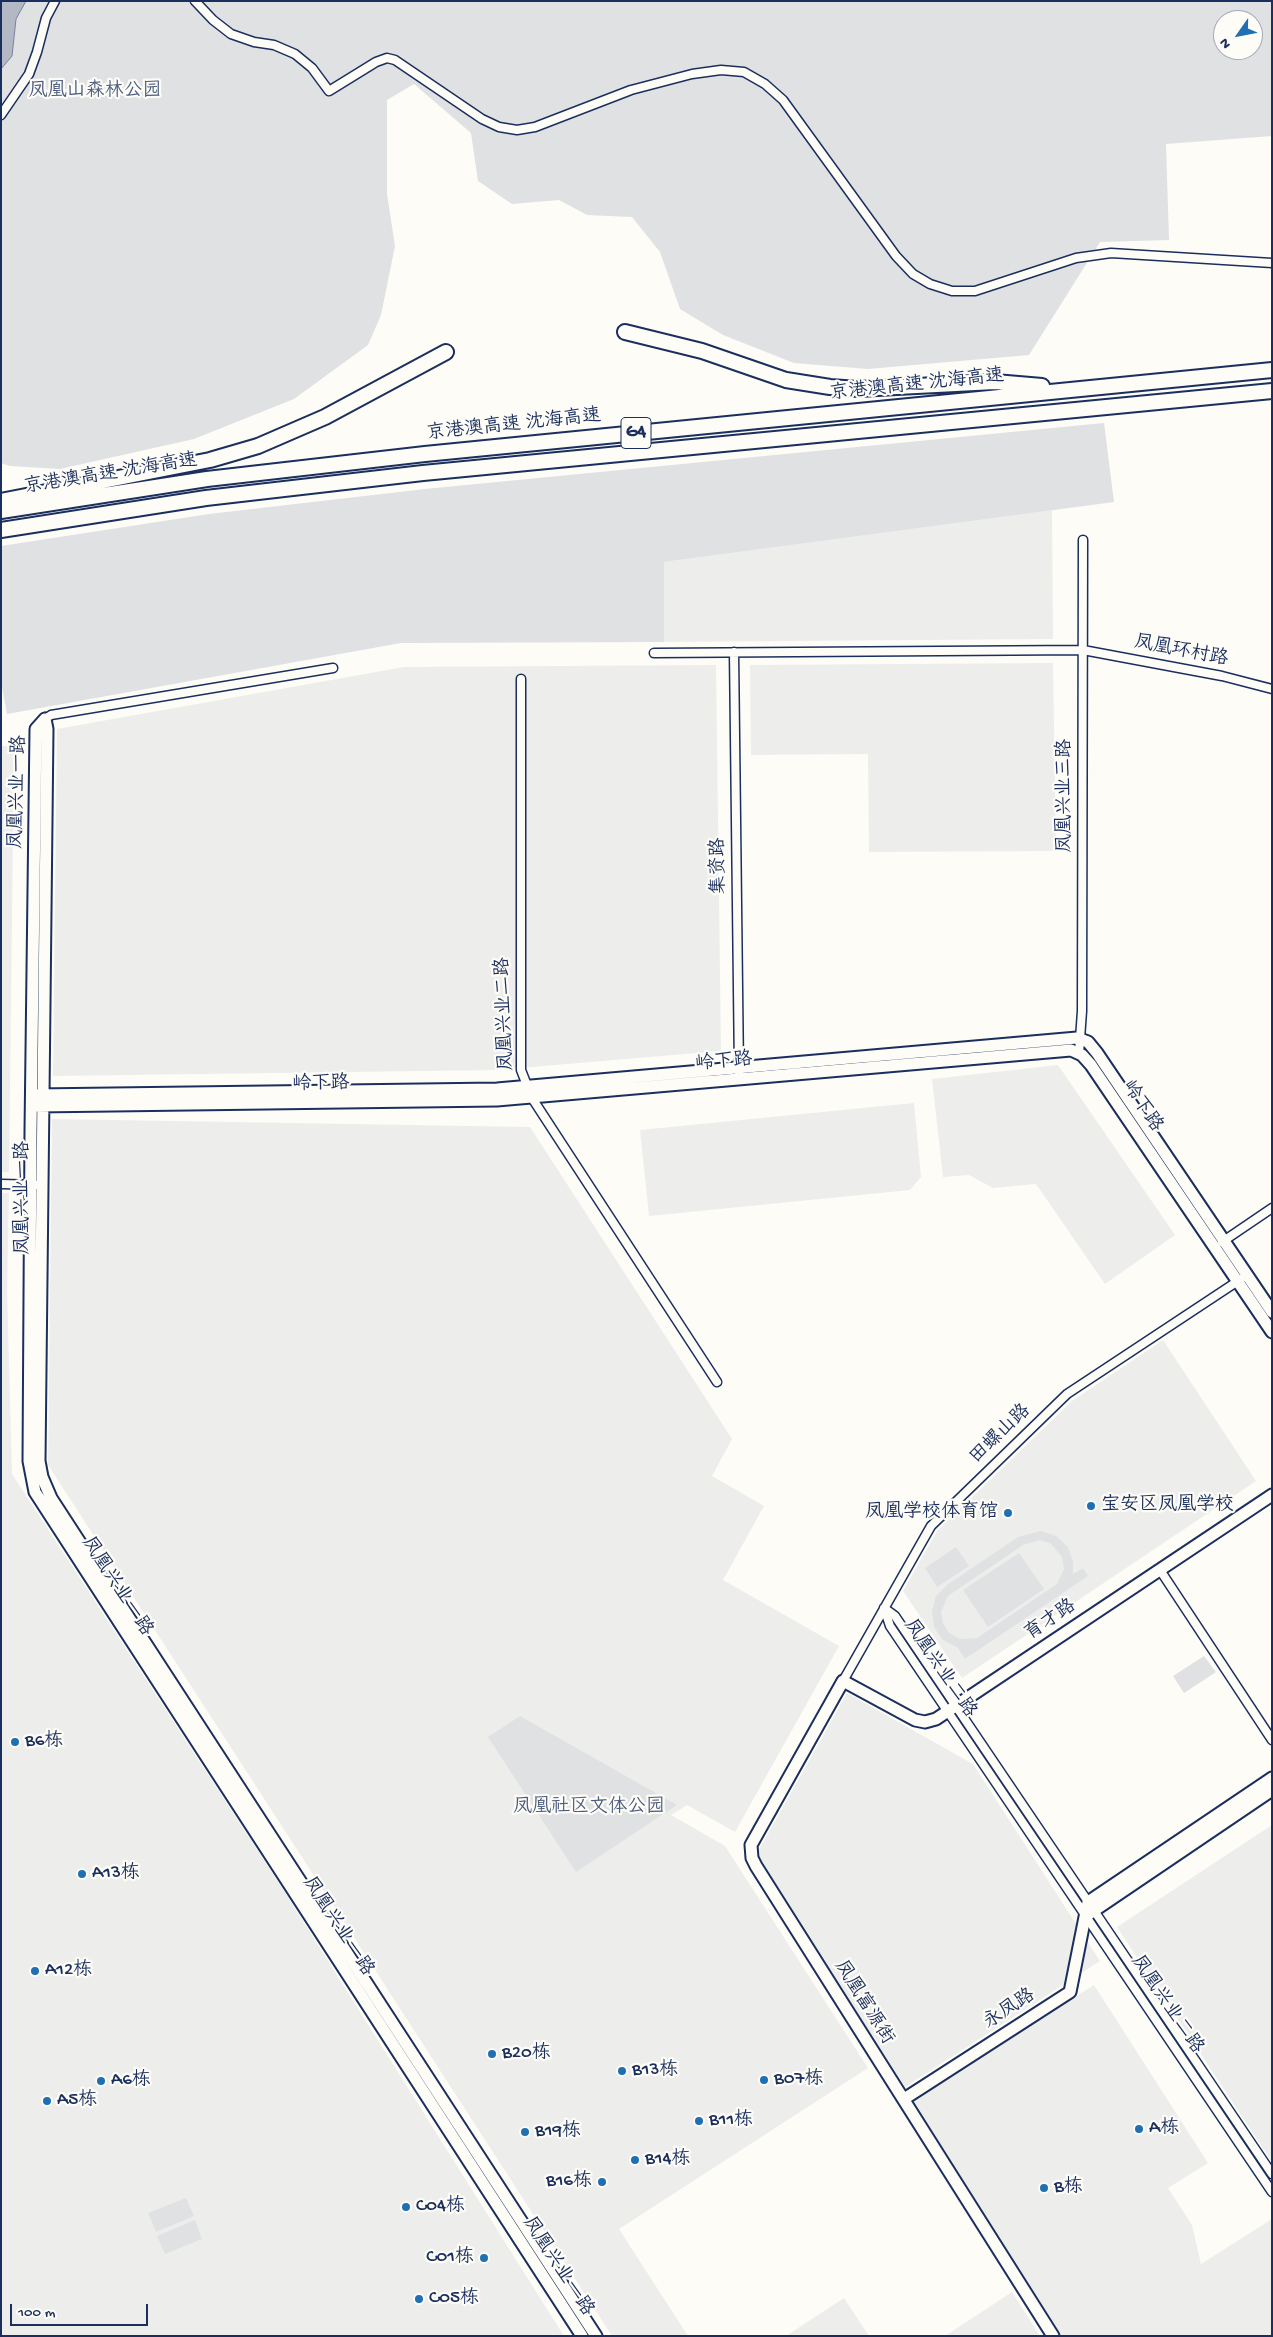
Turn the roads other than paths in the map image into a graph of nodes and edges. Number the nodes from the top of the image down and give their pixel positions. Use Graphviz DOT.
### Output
graph roads {
  1 [pos="56,1"];
  2 [pos="195,1"];
  3 [pos="1,116"];
  4 [pos="1272,263"];
  5 [pos="625,332"];
  6 [pos="446,352"];
  7 [pos="1272,370"];
  8 [pos="1086,388"];
  9 [pos="1272,391"];
  10 [pos="1,501"];
  11 [pos="1,511"];
  12 [pos="1,530"];
  13 [pos="1083,540"];
  14 [pos="1083,650"];
  15 [pos="734,652"];
  16 [pos="654,653"];
  17 [pos="333,668"];
  18 [pos="520,679"];
  19 [pos="1272,689"];
  20 [pos="45,720"];
  21 [pos="1080,1039"];
  22 [pos="1079,1053"];
  23 [pos="739,1074"];
  24 [pos="529,1092"];
  25 [pos="37,1100"];
  26 [pos="1,1184"];
  27 [pos="36,1185"];
  28 [pos="1272,1208"];
  29 [pos="1219,1244"];
  30 [pos="1242,1278"];
  31 [pos="1272,1312"];
  32 [pos="1272,1332"];
  33 [pos="717,1382"];
  34 [pos="1272,1495"];
  35 [pos="1160,1570"];
  36 [pos="884,1608"];
  37 [pos="843,1681"];
  38 [pos="952,1709"];
  39 [pos="1272,1740"];
  40 [pos="1272,1778"];
  41 [pos="1272,1790"];
  42 [pos="1090,1910"];
  43 [pos="904,2099"];
  44 [pos="1272,2174"];
  45 [pos="1272,2192"];
  46 [pos="582,2336"];
  47 [pos="596,2336"];
  48 [pos="1053,2336"];
  1 -- 3 [label="street"];
  2 -- 4 [label="street"];
  5 -- 8 [label="highway"];
  6 -- 10 [label="highway"];
  7 -- 8 [label="highway, 京港澳高速 沈海高速 / G4"];
  8 -- 11 [label="highway, 京港澳高速 沈海高速 / G4"];
  9 -- 12 [label="highway, 京港澳高速 沈海高速 / G4"];
  13 -- 14 [label="street, 凤凰兴业三路"];
  14 -- 15 [label="street, 凤凰环村路"];
  14 -- 19 [label="street, 凤凰环村路"];
  14 -- 21 [label="street, 凤凰兴业三路"];
  15 -- 16 [label="street, 凤凰环村路"];
  15 -- 23 [label="street, 集资路"];
  17 -- 20 [label="street"];
  18 -- 24 [label="street, 凤凰兴业二路"];
  20 -- 25 [label="street, 凤凰兴业一路"];
  21 -- 22 [label="street, 凤凰兴业三路"];
  21 -- 23 [label="street, 岭下路"];
  21 -- 29 [label="street, 岭下路"];
  22 -- 23 [label="street, 岭下路"];
  22 -- 29 [label="street, 岭下路"];
  23 -- 24 [label="street, 岭下路"];
  24 -- 25 [label="street, 岭下路"];
  24 -- 33 [label="street, 凤凰兴业二路"];
  25 -- 27 [label="street, 凤凰兴业一路"];
  26 -- 27 [label="street"];
  27 -- 46 [label="street, 凤凰兴业一路"];
  27 -- 47 [label="street, 凤凰兴业一路"];
  28 -- 29 [label="street"];
  29 -- 30 [label="street, 岭下路"];
  30 -- 31 [label="street, 岭下路"];
  30 -- 32 [label="street, 岭下路"];
  30 -- 36 [label="street, 田螺山路"];
  34 -- 35 [label="street, 育才路"];
  35 -- 38 [label="street, 育才路"];
  35 -- 39 [label="street"];
  36 -- 37 [label="street, 田螺山路"];
  36 -- 38 [label="street, 凤凰兴业二路"];
  37 -- 38 [label="street, 育才路"];
  37 -- 43 [label="street, 凤凰富源街"];
  38 -- 42 [label="street, 凤凰兴业二路"];
  38 -- 42 [label="street, 凤凰兴业二路"];
  40 -- 42 [label="street"];
  41 -- 42 [label="street"];
  42 -- 43 [label="street, 永凤路"];
  42 -- 44 [label="street, 凤凰兴业二路"];
  42 -- 45 [label="street, 凤凰兴业二路"];
  43 -- 48 [label="street, 凤凰富源街"];
}
